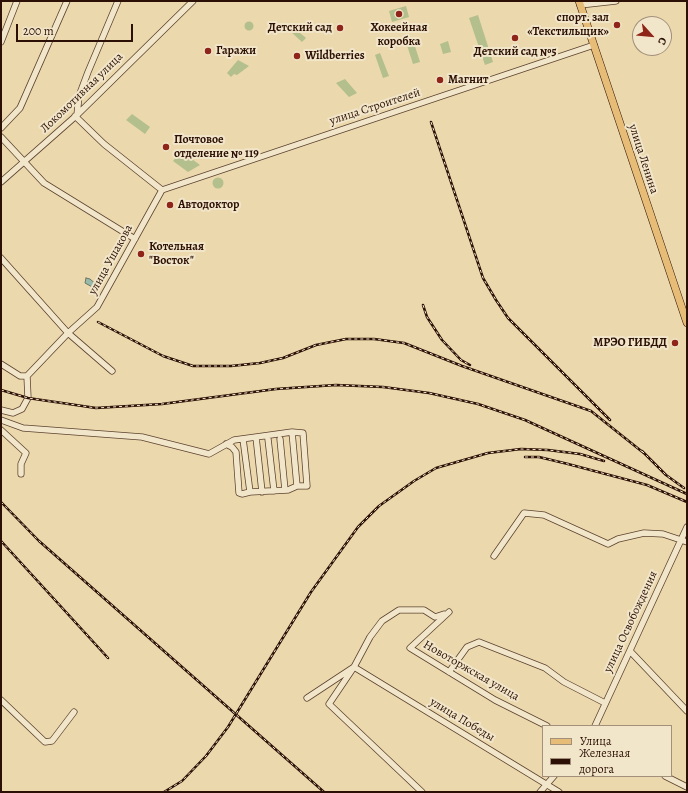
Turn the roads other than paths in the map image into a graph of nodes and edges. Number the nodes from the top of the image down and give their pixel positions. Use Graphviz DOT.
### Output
graph roads {
  1 [pos="18,1"];
  2 [pos="67,1"];
  3 [pos="118,1"];
  4 [pos="193,1"];
  5 [pos="616,1"];
  6 [pos="579,3"];
  7 [pos="1,42"];
  8 [pos="594,45"];
  9 [pos="76,116"];
  10 [pos="1,128"];
  11 [pos="1,137"];
  12 [pos="24,162"];
  13 [pos="1,182"];
  14 [pos="162,190"];
  15 [pos="135,239"];
  16 [pos="1,258"];
  17 [pos="687,323"];
  18 [pos="68,333"];
  19 [pos="1,364"];
  20 [pos="112,371"];
  21 [pos="27,376"];
  22 [pos="1,410"];
  23 [pos="1,420"];
  24 [pos="1,430"];
  25 [pos="292,432"];
  26 [pos="256,437"];
  27 [pos="243,439"];
  28 [pos="268,439"];
  29 [pos="280,439"];
  30 [pos="226,444"];
  31 [pos="21,474"];
  32 [pos="297,486"];
  33 [pos="285,490"];
  34 [pos="274,491"];
  35 [pos="250,492"];
  36 [pos="262,492"];
  37 [pos="687,527"];
  38 [pos="684,541"];
  39 [pos="494,556"];
  40 [pos="630,651"];
  41 [pos="354,667"];
  42 [pos="449,672"];
  43 [pos="307,698"];
  44 [pos="1,700"];
  45 [pos="605,703"];
  46 [pos="687,711"];
  47 [pos="74,712"];
  48 [pos="545,725"];
  49 [pos="595,725"];
  50 [pos="553,777"];
  51 [pos="667,777"];
  52 [pos="546,784"];
  53 [pos="687,787"];
  54 [pos="422,792"];
  55 [pos="540,792"];
  56 [pos="559,792"];
  1 -- 7 [label="street"];
  2 -- 10 [label="street"];
  3 -- 9 [label="street"];
  4 -- 9 [label="street, Локомотивная улица"];
  5 -- 6 [label="street"];
  6 -- 8 [label="main road, улица Ленина"];
  8 -- 14 [label="street, улица Строителей"];
  8 -- 17 [label="main road, улица Ленина"];
  9 -- 12 [label="street, Локомотивная улица"];
  9 -- 14 [label="street"];
  11 -- 12 [label="street"];
  12 -- 13 [label="street, Локомотивная улица"];
  12 -- 15 [label="street"];
  14 -- 15 [label="street, улица Ушакова"];
  15 -- 18 [label="street, улица Ушакова"];
  16 -- 18 [label="street"];
  18 -- 20 [label="street"];
  18 -- 21 [label="street, улица Ушакова"];
  19 -- 21 [label="street"];
  21 -- 22 [label="street"];
  23 -- 30 [label="street"];
  24 -- 31 [label="street"];
  25 -- 26 [label="street"];
  25 -- 32 [label="street"];
  25 -- 32 [label="street"];
  26 -- 27 [label="street"];
  26 -- 36 [label="street"];
  27 -- 30 [label="street"];
  27 -- 35 [label="street"];
  28 -- 34 [label="street"];
  29 -- 33 [label="street"];
  30 -- 35 [label="street"];
  32 -- 33 [label="street"];
  33 -- 34 [label="street"];
  34 -- 36 [label="street"];
  35 -- 36 [label="street"];
  37 -- 38 [label="street, улица Освобождения"];
  38 -- 39 [label="street"];
  38 -- 40 [label="street, улица Освобождения"];
  40 -- 45 [label="street, улица Освобождения"];
  40 -- 46 [label="street"];
  41 -- 42 [label="street, Новоторжская улица"];
  41 -- 43 [label="street"];
  41 -- 52 [label="street, улица Победы"];
  41 -- 54 [label="street"];
  42 -- 45 [label="street"];
  42 -- 48 [label="street, Новоторжская улица"];
  44 -- 47 [label="street"];
  45 -- 49 [label="street, улица Освобождения"];
  50 -- 52 [label="street"];
  51 -- 53 [label="street"];
  52 -- 55 [label="street"];
  52 -- 56 [label="street, улица Победы"];
}
